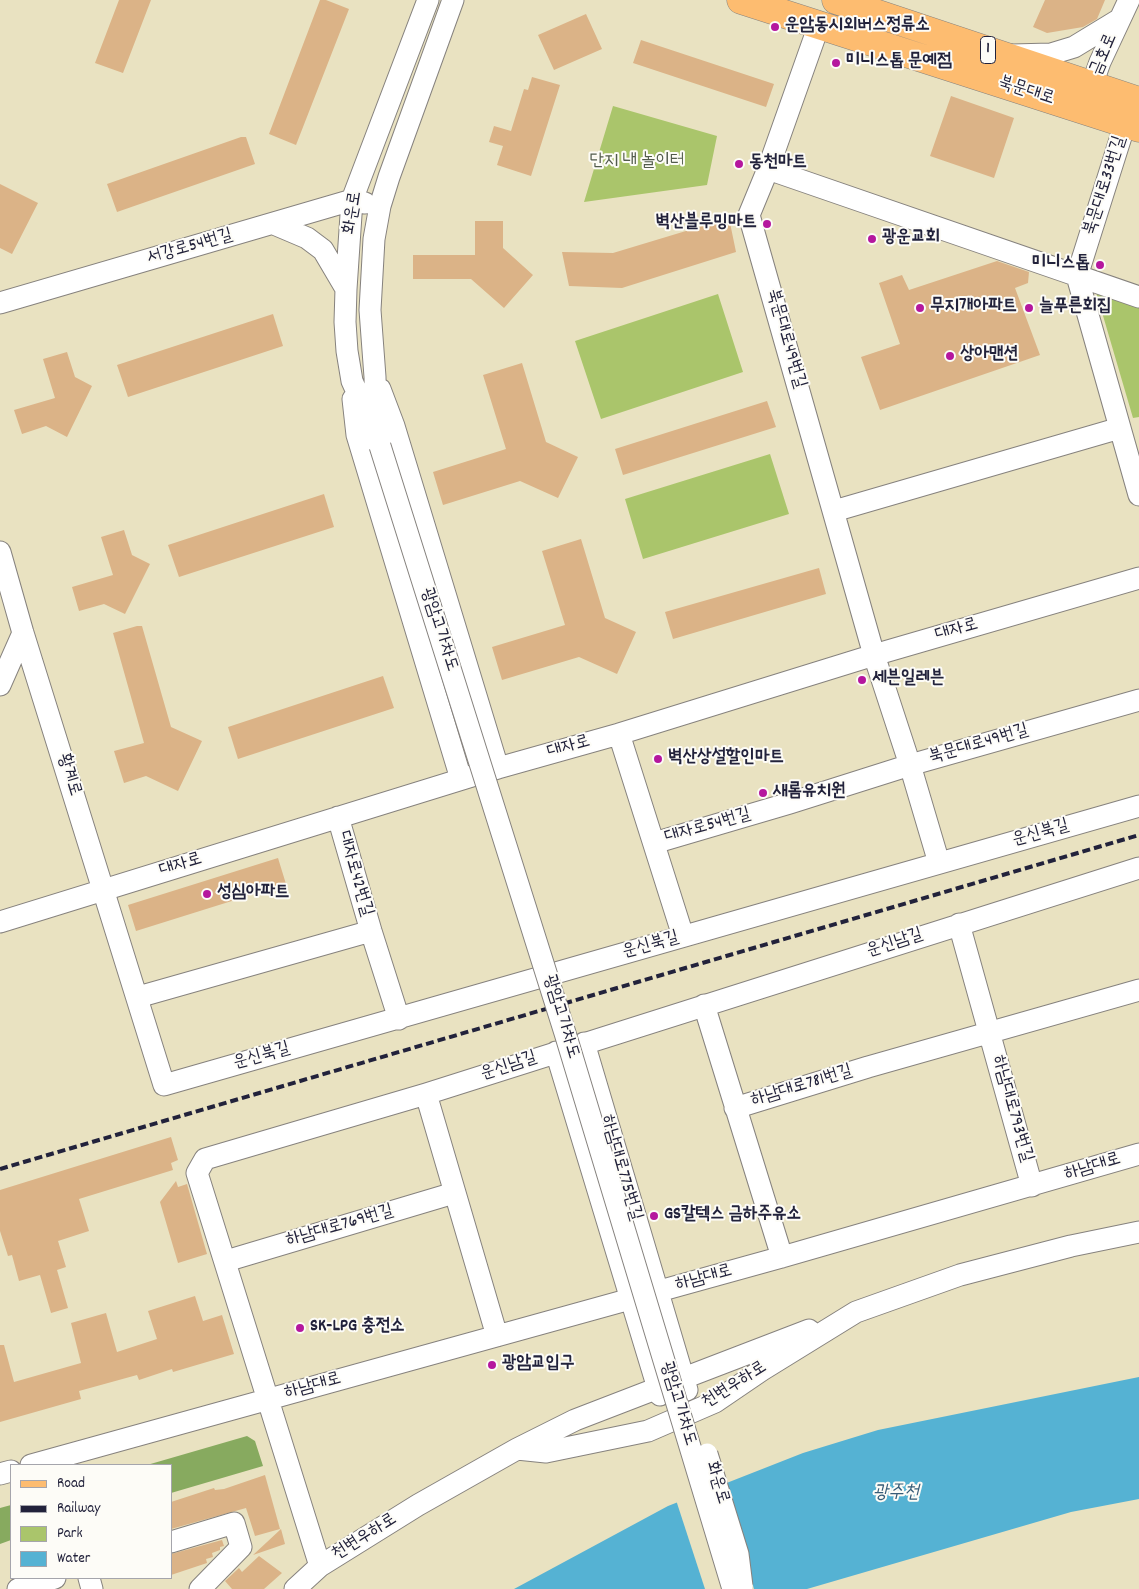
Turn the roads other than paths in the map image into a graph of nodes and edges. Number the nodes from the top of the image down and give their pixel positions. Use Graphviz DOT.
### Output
graph roads {
  1 [pos="428,0"];
  2 [pos="453,0"];
  3 [pos="741,0"];
  4 [pos="836,0"];
  5 [pos="1125,9"];
  6 [pos="819,24"];
  7 [pos="1004,56"];
  8 [pos="1092,85"];
  9 [pos="1139,101"];
  10 [pos="1083,111"];
  11 [pos="1132,126"];
  12 [pos="768,169"];
  13 [pos="352,200"];
  14 [pos="380,206"];
  15 [pos="274,224"];
  16 [pos="1077,276"];
  17 [pos="346,289"];
  18 [pos="1139,297"];
  19 [pos="0,303"];
  20 [pos="375,377"];
  21 [pos="352,381"];
  22 [pos="1120,428"];
  23 [pos="378,440"];
  24 [pos="1139,495"];
  25 [pos="834,511"];
  26 [pos="0,552"];
  27 [pos="1139,578"];
  28 [pos="7,605"];
  29 [pos="23,633"];
  30 [pos="874,655"];
  31 [pos="0,686"];
  32 [pos="1139,700"];
  33 [pos="619,734"];
  34 [pos="910,765"];
  35 [pos="498,768"];
  36 [pos="461,779"];
  37 [pos="790,803"];
  38 [pos="1139,806"];
  39 [pos="338,816"];
  40 [pos="654,843"];
  41 [pos="939,863"];
  42 [pos="1139,868"];
  43 [pos="104,890"];
  44 [pos="0,922"];
  45 [pos="959,924"];
  46 [pos="371,931"];
  47 [pos="683,936"];
  48 [pos="1137,990"];
  49 [pos="138,997"];
  50 [pos="704,1005"];
  51 [pos="399,1018"];
  52 [pos="989,1032"];
  53 [pos="584,1044"];
  54 [pos="556,1052"];
  55 [pos="868,1067"];
  56 [pos="164,1085"];
  57 [pos="426,1094"];
  58 [pos="736,1108"];
  59 [pos="1139,1154"];
  60 [pos="1032,1186"];
  61 [pos="454,1194"];
  62 [pos="1139,1232"];
  63 [pos="782,1258"];
  64 [pos="226,1261"];
  65 [pos="657,1292"];
  66 [pos="631,1299"];
  67 [pos="856,1312"];
  68 [pos="496,1336"];
  69 [pos="685,1384"];
  70 [pos="659,1392"];
  71 [pos="267,1400"];
  72 [pos="517,1449"];
  73 [pos="35,1464"];
  74 [pos="172,1542"];
  75 [pos="320,1566"];
  76 [pos="52,1579"];
  77 [pos="18,1589"];
  78 [pos="200,1589"];
  79 [pos="295,1589"];
  80 [pos="721,1589"];
  81 [pos="732,1589"];
  82 [pos="742,1589"];
  1 -- 13 [label="street, 화운로"];
  2 -- 14 [label="street, 화운로"];
  3 -- 6 [label="main road, 북문대로 / 1"];
  4 -- 7 [label="main road, 북문대로 / 1"];
  5 -- 7 [label="street"];
  5 -- 8 [label="street, 금호로"];
  6 -- 10 [label="main road, 북문대로 / 1"];
  6 -- 12 [label="street, 북문대로49번길"];
  7 -- 8 [label="main road, 북문대로 / 1"];
  8 -- 9 [label="main road, 북문대로 / 1"];
  8 -- 10 [label="street, 금호로"];
  10 -- 11 [label="main road, 북문대로 / 1"];
  11 -- 16 [label="street, 북문대로33번길"];
  12 -- 16 [label="street"];
  12 -- 25 [label="street, 북문대로49번길"];
  13 -- 14 [label="street, 서강로54번길"];
  13 -- 15 [label="street, 서강로54번길"];
  13 -- 17 [label="street, 화운로"];
  14 -- 20 [label="street, 화운로"];
  15 -- 17 [label="street"];
  15 -- 19 [label="street, 서강로54번길"];
  16 -- 18 [label="street"];
  16 -- 22 [label="street"];
  17 -- 21 [label="street, 화운로"];
  20 -- 23 [label="street, 화운로"];
  20 -- 35 [label="street"];
  21 -- 23 [label="street, 화운로"];
  21 -- 36 [label="street"];
  22 -- 24 [label="street"];
  22 -- 25 [label="street"];
  23 -- 81 [label="street, 광암고가차도, bridge"];
  25 -- 30 [label="street, 북문대로49번길"];
  26 -- 28 [label="street, 황계로"];
  27 -- 30 [label="street, 대자로"];
  28 -- 29 [label="street, 황계로"];
  29 -- 31 [label="street"];
  29 -- 43 [label="street, 황계로"];
  30 -- 33 [label="street, 대자로"];
  30 -- 34 [label="street, 북문대로49번길"];
  32 -- 34 [label="street, 북문대로49번길"];
  33 -- 35 [label="street, 대자로"];
  33 -- 40 [label="street, 대자로54번길"];
  34 -- 37 [label="street, 북문대로49번길"];
  34 -- 41 [label="street, 북문대로49번길"];
  35 -- 36 [label="street, 대자로"];
  36 -- 39 [label="street, 대자로"];
  37 -- 40 [label="street, 대자로54번길"];
  38 -- 41 [label="street, 운신북길"];
  39 -- 43 [label="street, 대자로"];
  39 -- 46 [label="street, 대자로42번길"];
  40 -- 47 [label="street, 대자로54번길"];
  41 -- 47 [label="street, 운신북길"];
  42 -- 45 [label="street, 운신남길"];
  43 -- 44 [label="street, 대자로"];
  43 -- 49 [label="street, 황계로"];
  45 -- 50 [label="street, 운신남길"];
  45 -- 52 [label="street, 하남대로793번길"];
  46 -- 49 [label="street, 대자로42번길"];
  46 -- 51 [label="street, 대자로42번길"];
  47 -- 51 [label="street, 운신북길"];
  48 -- 52 [label="street, 하남대로793번길"];
  49 -- 56 [label="street, 황계로"];
  50 -- 53 [label="street, 운신남길"];
  50 -- 58 [label="street, 하남대로781번길"];
  51 -- 56 [label="street, 운신북길"];
  52 -- 55 [label="street, 하남대로793번길"];
  52 -- 60 [label="street, 하남대로793번길"];
  53 -- 54 [label="street, 운신남길"];
  53 -- 65 [label="street, 하남대로775번길"];
  54 -- 57 [label="street, 운신남길"];
  54 -- 66 [label="street, 하남대로775번길"];
  55 -- 58 [label="street, 하남대로781번길"];
  57 -- 61 [label="street"];
  57 -- 64 [label="street, 운신남길"];
  58 -- 63 [label="street, 하남대로781번길"];
  59 -- 60 [label="street, 하남대로"];
  60 -- 63 [label="street, 하남대로"];
  61 -- 64 [label="street, 하남대로769번길"];
  61 -- 68 [label="street"];
  62 -- 67 [label="street, 천변우하로"];
  63 -- 65 [label="street, 하남대로"];
  64 -- 71 [label="street, 운신남길"];
  65 -- 66 [label="street, 하남대로"];
  65 -- 69 [label="street, 화운로"];
  66 -- 68 [label="street, 하남대로"];
  66 -- 70 [label="street, 화운로"];
  67 -- 69 [label="street, 천변우하로"];
  67 -- 72 [label="street, 천변우하로"];
  68 -- 71 [label="street, 하남대로"];
  69 -- 82 [label="street, 화운로, bridge"];
  70 -- 72 [label="street, 천변우하로"];
  70 -- 80 [label="street, 화운로"];
  71 -- 73 [label="street, 하남대로"];
  71 -- 75 [label="street, 하남대로"];
  72 -- 75 [label="street, 천변우하로"];
  74 -- 78 [label="street"];
  75 -- 79 [label="street, 천변우하로"];
  76 -- 77 [label="street"];
}
